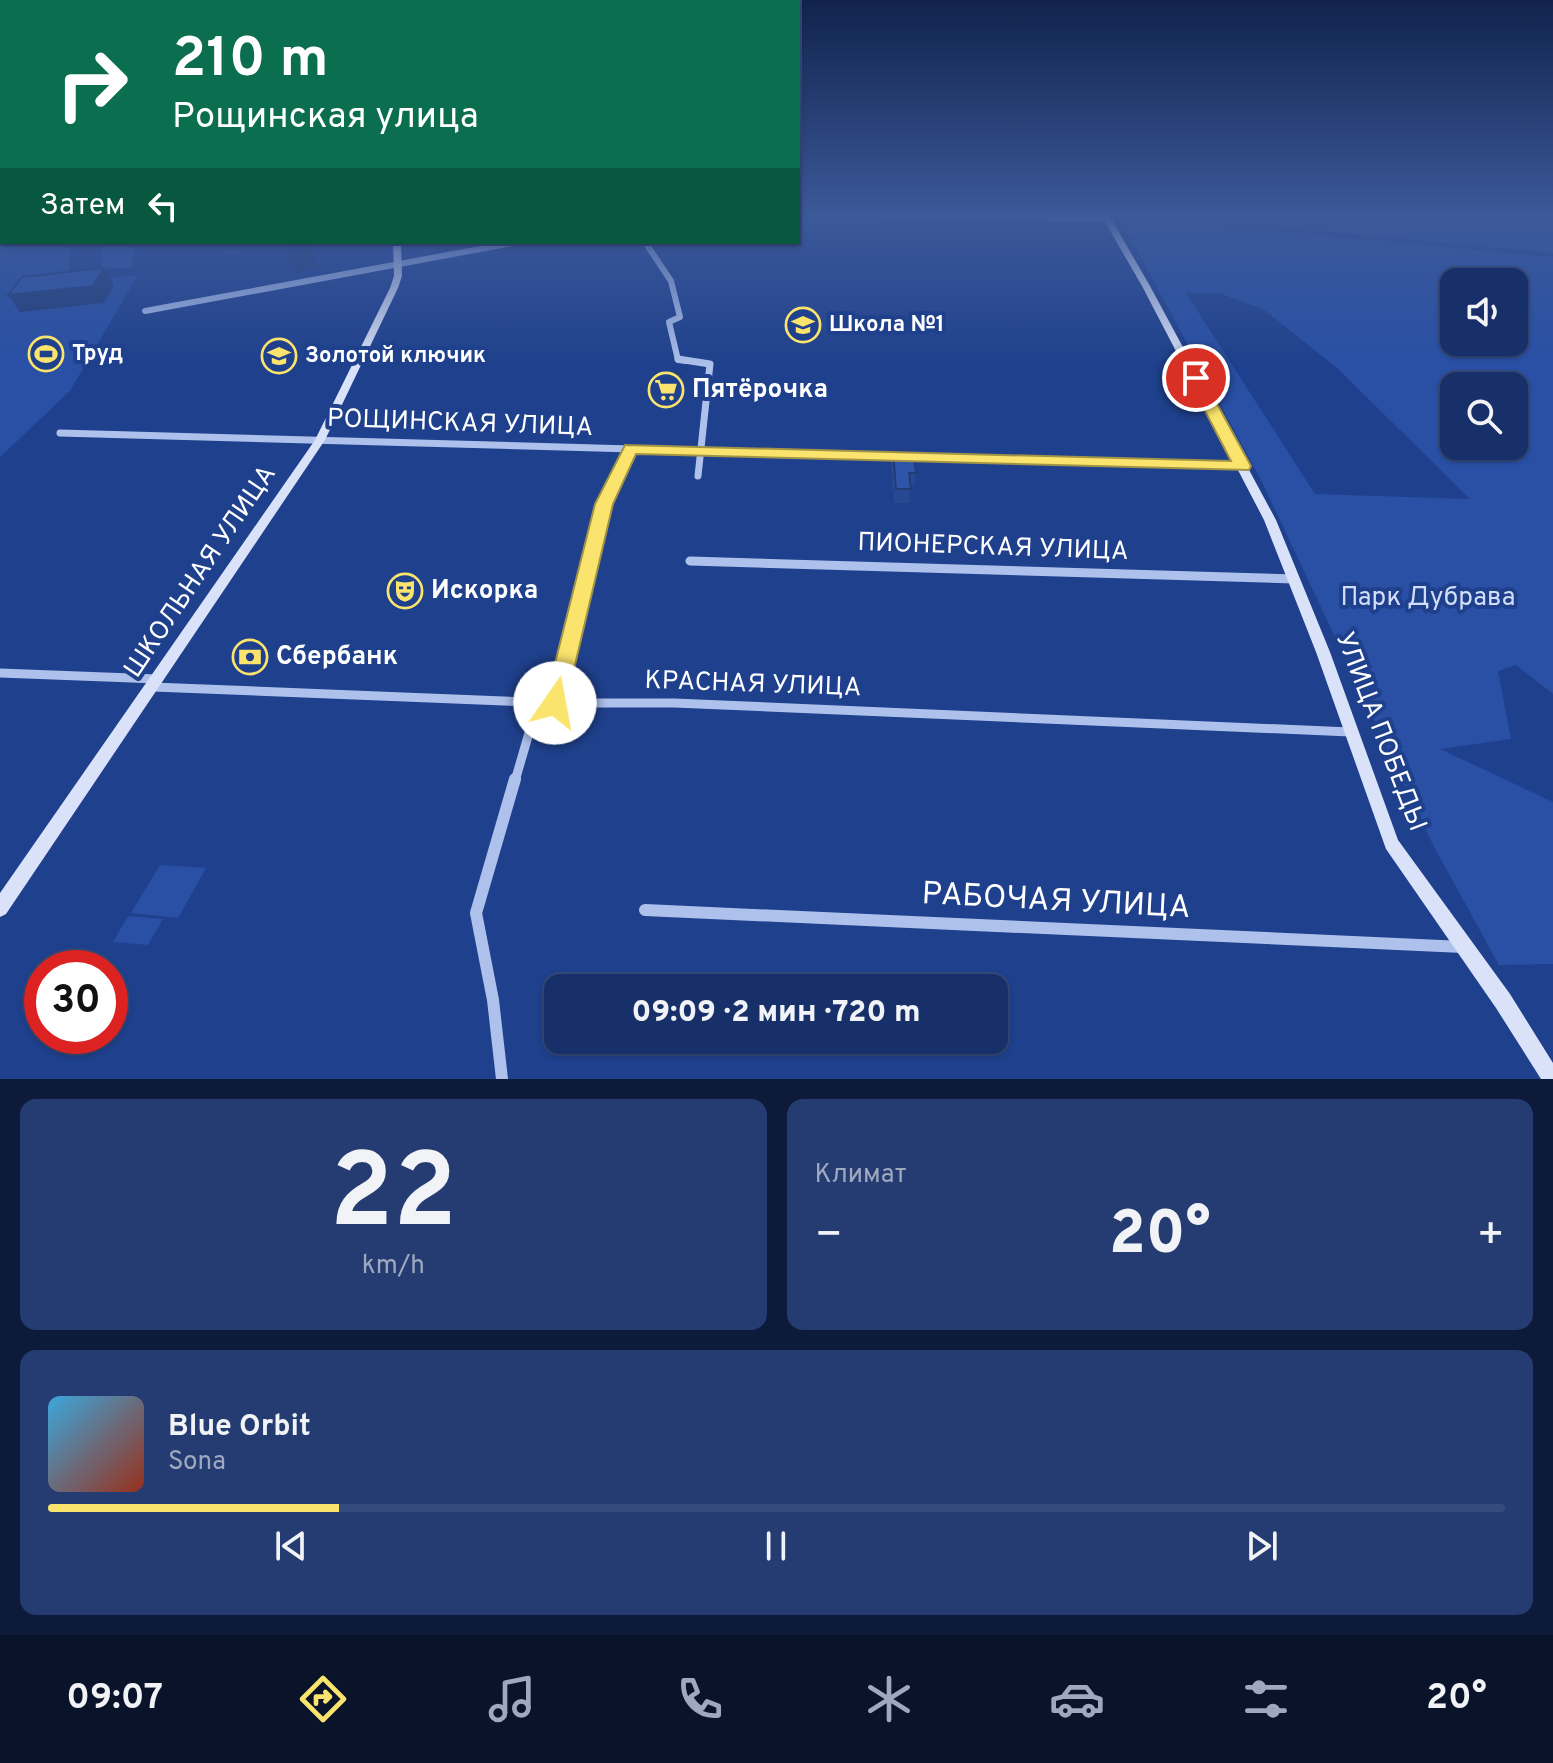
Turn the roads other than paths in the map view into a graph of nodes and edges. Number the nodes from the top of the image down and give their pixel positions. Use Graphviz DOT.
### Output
graph roads {
  1 [pos="402,265"];
  2 [pos="661,265"];
  3 [pos="1133,265"];
  4 [pos="399,266"];
  5 [pos="145,311"];
  6 [pos="60,433"];
  7 [pos="320,440"];
  8 [pos="630,449"];
  9 [pos="700,452"];
  10 [pos="1243,466"];
  11 [pos="698,476"];
  12 [pos="690,561"];
  13 [pos="1294,579"];
  14 [pos="0,673"];
  15 [pos="156,683"];
  16 [pos="538,702"];
  17 [pos="555,703"];
  18 [pos="1350,732"];
  19 [pos="0,908"];
  20 [pos="645,910"];
  21 [pos="1465,947"];
  22 [pos="502,1079"];
  23 [pos="1552,1079"];
  1 -- 4 [label="street"];
  2 -- 9 [label="street"];
  3 -- 10 [label="main road, УЛИЦА ПОБЕДЫ"];
  4 -- 5 [label="street"];
  4 -- 7 [label="main road, ШКОЛЬНАЯ УЛИЦА"];
  6 -- 7 [label="street, РОЩИНСКАЯ УЛИЦА"];
  7 -- 8 [label="street, РОЩИНСКАЯ УЛИЦА"];
  7 -- 15 [label="main road, ШКОЛЬНАЯ УЛИЦА"];
  8 -- 9 [label="street, РОЩИНСКАЯ УЛИЦА"];
  8 -- 17 [label="street"];
  9 -- 10 [label="street, РОЩИНСКАЯ УЛИЦА"];
  9 -- 11 [label="street"];
  10 -- 13 [label="main road, УЛИЦА ПОБЕДЫ"];
  12 -- 13 [label="street, ПИОНЕРСКАЯ УЛИЦА"];
  13 -- 18 [label="main road, УЛИЦА ПОБЕДЫ"];
  14 -- 15 [label="street, КРАСНАЯ УЛИЦА"];
  15 -- 16 [label="street, КРАСНАЯ УЛИЦА"];
  15 -- 19 [label="main road, ШКОЛЬНАЯ УЛИЦА"];
  16 -- 17 [label="street, КРАСНАЯ УЛИЦА"];
  16 -- 22 [label="street"];
  17 -- 18 [label="street, КРАСНАЯ УЛИЦА"];
  18 -- 21 [label="main road, УЛИЦА ПОБЕДЫ"];
  20 -- 21 [label="street, РАБОЧАЯ УЛИЦА"];
  21 -- 23 [label="main road, УЛИЦА ПОБЕДЫ"];
}
